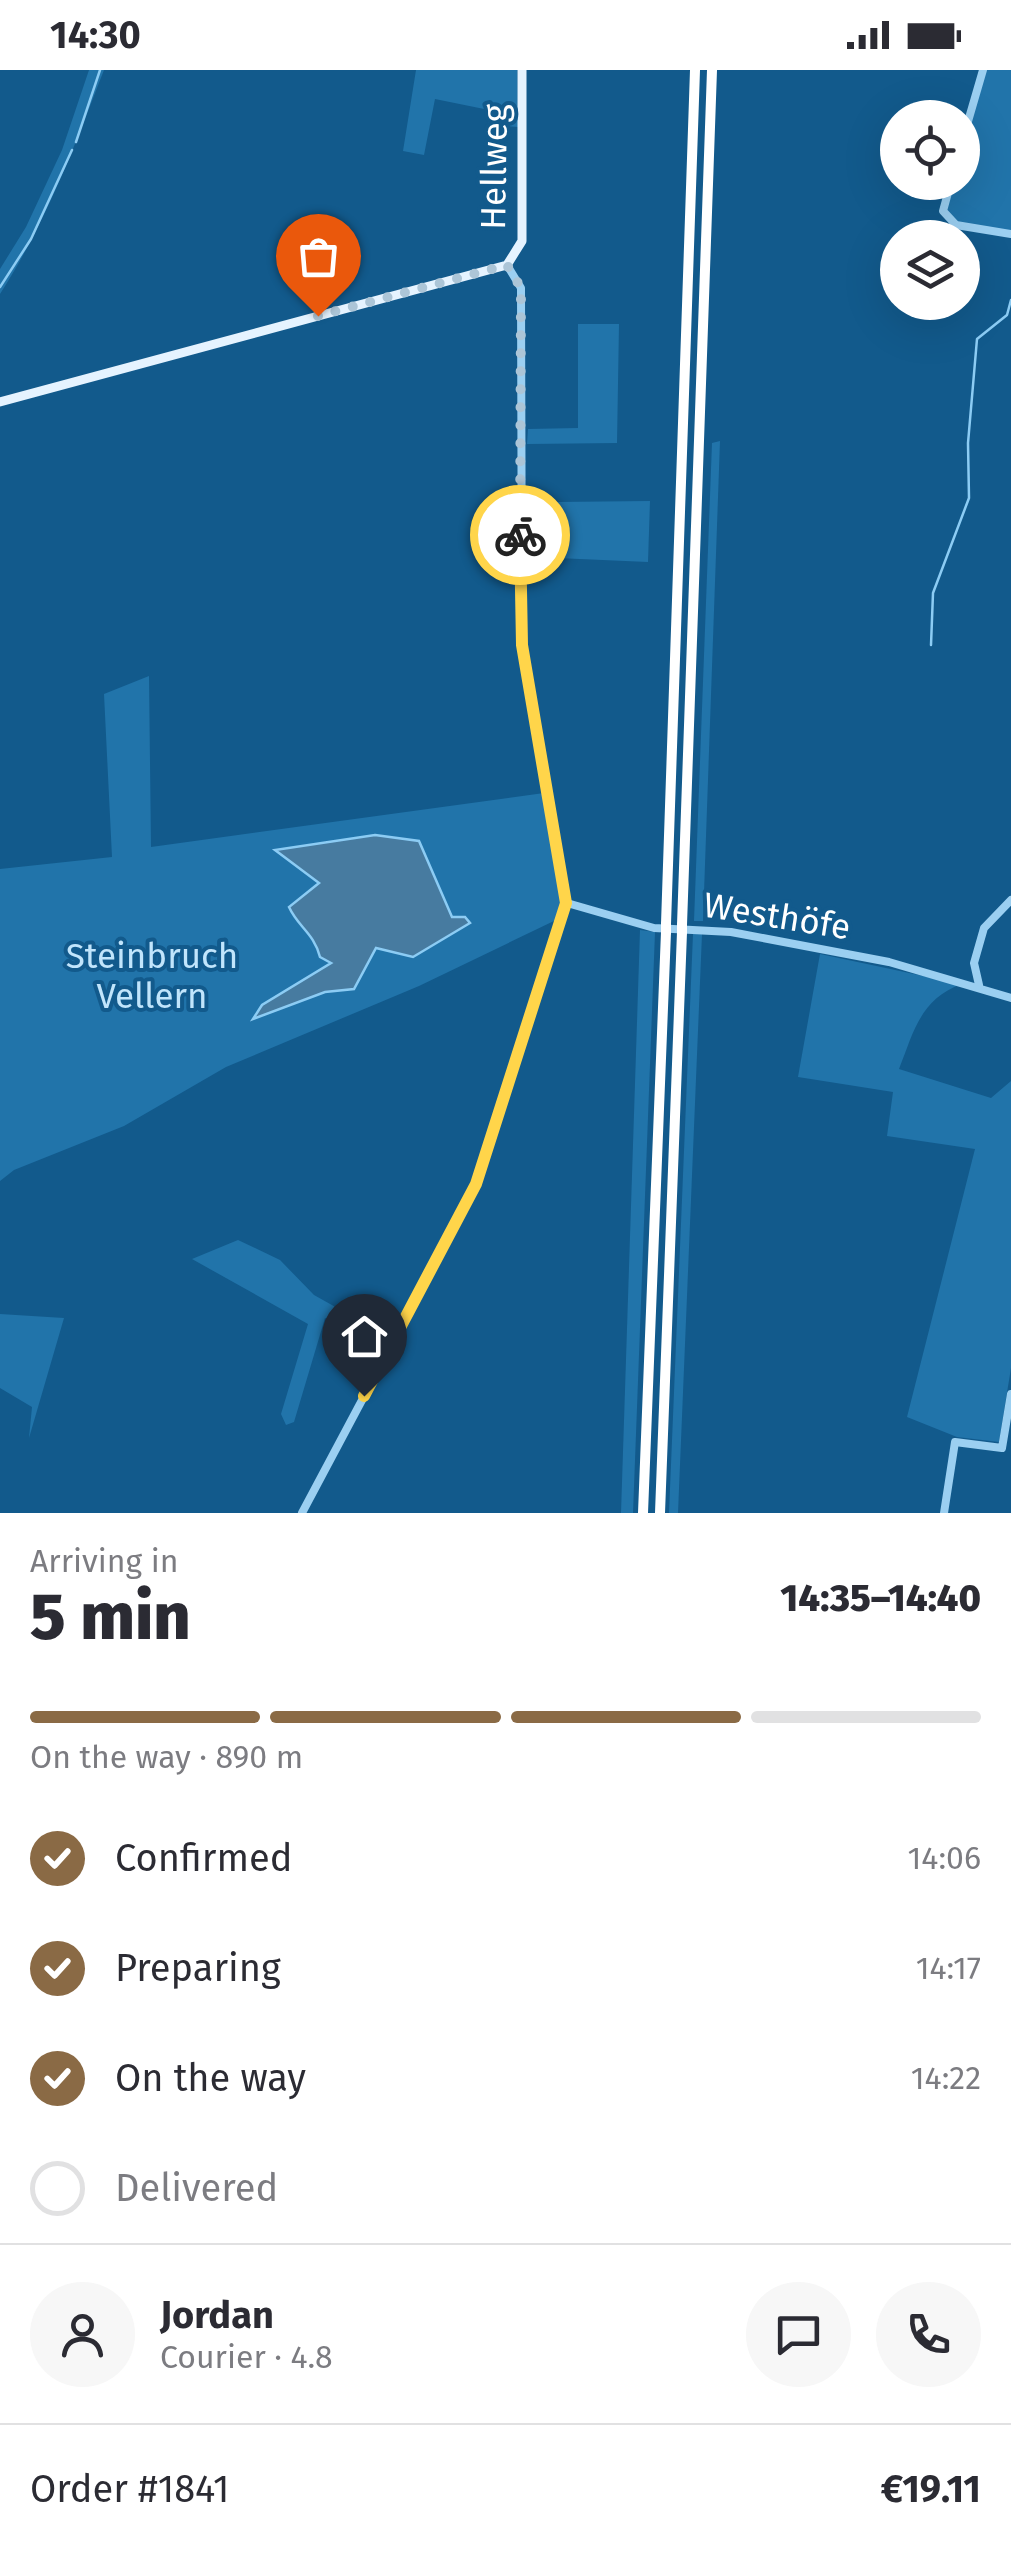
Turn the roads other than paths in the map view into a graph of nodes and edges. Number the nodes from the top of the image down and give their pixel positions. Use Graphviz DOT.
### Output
graph roads {
  1 [pos="522,70"];
  2 [pos="695,70"];
  3 [pos="712,70"];
  4 [pos="982,70"];
  5 [pos="974,100"];
  6 [pos="946,200"];
  7 [pos="1011,234"];
  8 [pos="507,265"];
  9 [pos="0,402"];
  10 [pos="1011,900"];
  11 [pos="566,903"];
  12 [pos="979,985"];
  13 [pos="1011,998"];
  14 [pos="1011,1394"];
  15 [pos="1007,1448"];
  16 [pos="302,1513"];
  17 [pos="643,1513"];
  18 [pos="660,1513"];
  19 [pos="944,1513"];
  1 -- 8 [label="main road, Hellweg"];
  2 -- 17 [label="highway"];
  3 -- 18 [label="highway"];
  4 -- 5 [label="street"];
  6 -- 7 [label="street"];
  8 -- 9 [label="main road"];
  8 -- 11 [label="street, Hellweg"];
  10 -- 12 [label="street"];
  11 -- 12 [label="street, Westhöfe"];
  11 -- 16 [label="street, Hellweg"];
  12 -- 13 [label="street, Westhöfe"];
  14 -- 15 [label="street"];
  15 -- 19 [label="street"];
}
